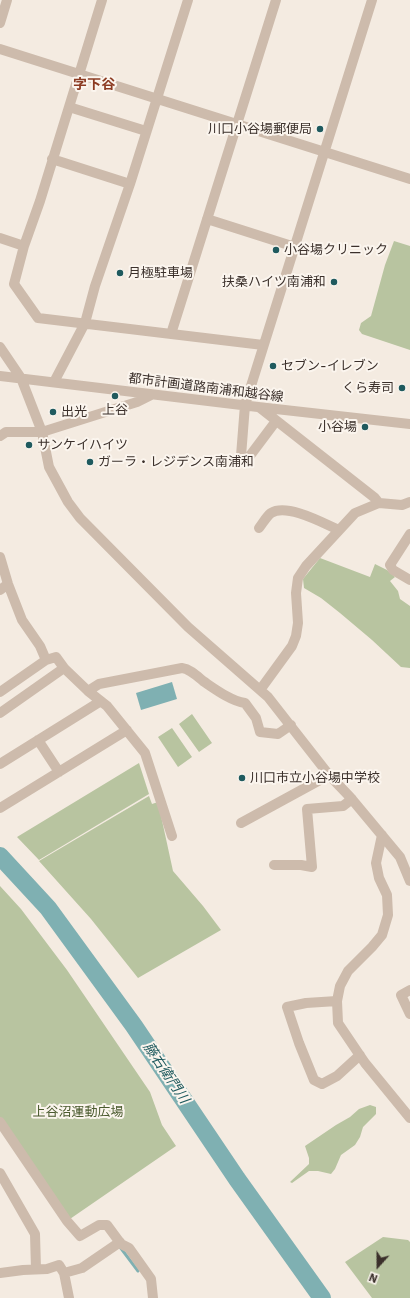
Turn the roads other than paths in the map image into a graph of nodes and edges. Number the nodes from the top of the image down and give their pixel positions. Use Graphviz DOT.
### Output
graph roads {
  1 [pos="7,0"];
  2 [pos="102,0"];
  3 [pos="188,0"];
  4 [pos="276,0"];
  5 [pos="372,0"];
  6 [pos="0,23"];
  7 [pos="0,50"];
  8 [pos="79,74"];
  9 [pos="156,99"];
  10 [pos="69,107"];
  11 [pos="236,124"];
  12 [pos="146,131"];
  13 [pos="324,152"];
  14 [pos="52,159"];
  15 [pos="410,179"];
  16 [pos="130,184"];
  17 [pos="207,219"];
  18 [pos="0,238"];
  19 [pos="24,246"];
  20 [pos="294,247"];
  21 [pos="85,323"];
  22 [pos="170,334"];
  23 [pos="263,345"];
  24 [pos="0,347"];
  25 [pos="0,376"];
  26 [pos="21,378"];
  27 [pos="54,382"];
  28 [pos="151,395"];
  29 [pos="245,405"];
  30 [pos="259,407"];
  31 [pos="276,421"];
  32 [pos="410,424"];
  33 [pos="42,432"];
  34 [pos="0,436"];
  35 [pos="410,502"];
  36 [pos="379,503"];
  37 [pos="259,528"];
  38 [pos="339,530"];
  39 [pos="410,534"];
  40 [pos="0,557"];
  41 [pos="410,580"];
  42 [pos="4,587"];
  43 [pos="46,660"];
  44 [pos="64,668"];
  45 [pos="260,690"];
  46 [pos="88,691"];
  47 [pos="0,692"];
  48 [pos="101,701"];
  49 [pos="0,713"];
  50 [pos="291,725"];
  51 [pos="127,730"];
  52 [pos="38,740"];
  53 [pos="0,764"];
  54 [pos="59,772"];
  55 [pos="329,775"];
  56 [pos="352,799"];
  57 [pos="0,808"];
  58 [pos="241,823"];
  59 [pos="382,835"];
  60 [pos="172,836"];
  61 [pos="274,865"];
  62 [pos="410,881"];
  63 [pos="410,990"];
  64 [pos="337,1000"];
  65 [pos="410,1014"];
  66 [pos="360,1055"];
  67 [pos="410,1118"];
  68 [pos="0,1122"];
  69 [pos="0,1173"];
  70 [pos="120,1242"];
  71 [pos="36,1269"];
  72 [pos="0,1273"];
  73 [pos="64,1273"];
  74 [pos="69,1298"];
  75 [pos="153,1298"];
  1 -- 6 [label="street"];
  2 -- 8 [label="street"];
  3 -- 9 [label="street"];
  4 -- 11 [label="street"];
  5 -- 13 [label="street"];
  7 -- 8 [label="street"];
  8 -- 9 [label="street"];
  8 -- 10 [label="street"];
  9 -- 11 [label="street"];
  9 -- 12 [label="street"];
  10 -- 12 [label="street"];
  10 -- 14 [label="street"];
  11 -- 13 [label="street"];
  11 -- 17 [label="street"];
  12 -- 16 [label="street"];
  13 -- 15 [label="street"];
  13 -- 20 [label="street"];
  14 -- 16 [label="street"];
  14 -- 19 [label="street"];
  16 -- 21 [label="street"];
  17 -- 20 [label="street"];
  17 -- 22 [label="street"];
  18 -- 19 [label="street"];
  19 -- 21 [label="street"];
  20 -- 23 [label="street"];
  21 -- 22 [label="street"];
  21 -- 27 [label="street"];
  22 -- 23 [label="street"];
  23 -- 29 [label="street"];
  24 -- 26 [label="street"];
  25 -- 26 [label="street, 都市計画道路南浦和越谷線"];
  26 -- 27 [label="street, 都市計画道路南浦和越谷線"];
  26 -- 33 [label="street"];
  27 -- 28 [label="street, 都市計画道路南浦和越谷線"];
  28 -- 29 [label="street, 都市計画道路南浦和越谷線"];
  28 -- 33 [label="street"];
  29 -- 30 [label="street, 都市計画道路南浦和越谷線"];
  29 -- 31 [label="street"];
  30 -- 31 [label="street"];
  30 -- 32 [label="street, 都市計画道路南浦和越谷線"];
  31 -- 36 [label="street"];
  33 -- 34 [label="street"];
  33 -- 45 [label="street"];
  35 -- 36 [label="street"];
  36 -- 38 [label="street"];
  37 -- 38 [label="street"];
  38 -- 45 [label="street"];
  39 -- 41 [label="street"];
  40 -- 42 [label="street"];
  42 -- 43 [label="street"];
  43 -- 44 [label="street"];
  43 -- 47 [label="street"];
  44 -- 46 [label="street"];
  44 -- 49 [label="street"];
  45 -- 50 [label="street"];
  46 -- 48 [label="street"];
  46 -- 50 [label="street"];
  48 -- 51 [label="street"];
  48 -- 52 [label="street"];
  50 -- 55 [label="street"];
  51 -- 54 [label="street"];
  51 -- 60 [label="street"];
  52 -- 53 [label="street"];
  52 -- 54 [label="street"];
  54 -- 57 [label="street"];
  55 -- 56 [label="street"];
  55 -- 58 [label="street"];
  56 -- 59 [label="street"];
  56 -- 61 [label="street"];
  59 -- 62 [label="street"];
  59 -- 64 [label="street"];
  63 -- 65 [label="street"];
  64 -- 66 [label="street"];
  64 -- 66 [label="street"];
  66 -- 67 [label="street"];
  68 -- 70 [label="street"];
  69 -- 71 [label="street"];
  70 -- 73 [label="street"];
  70 -- 75 [label="street"];
  71 -- 72 [label="street"];
  71 -- 73 [label="street"];
  73 -- 74 [label="street"];
}
